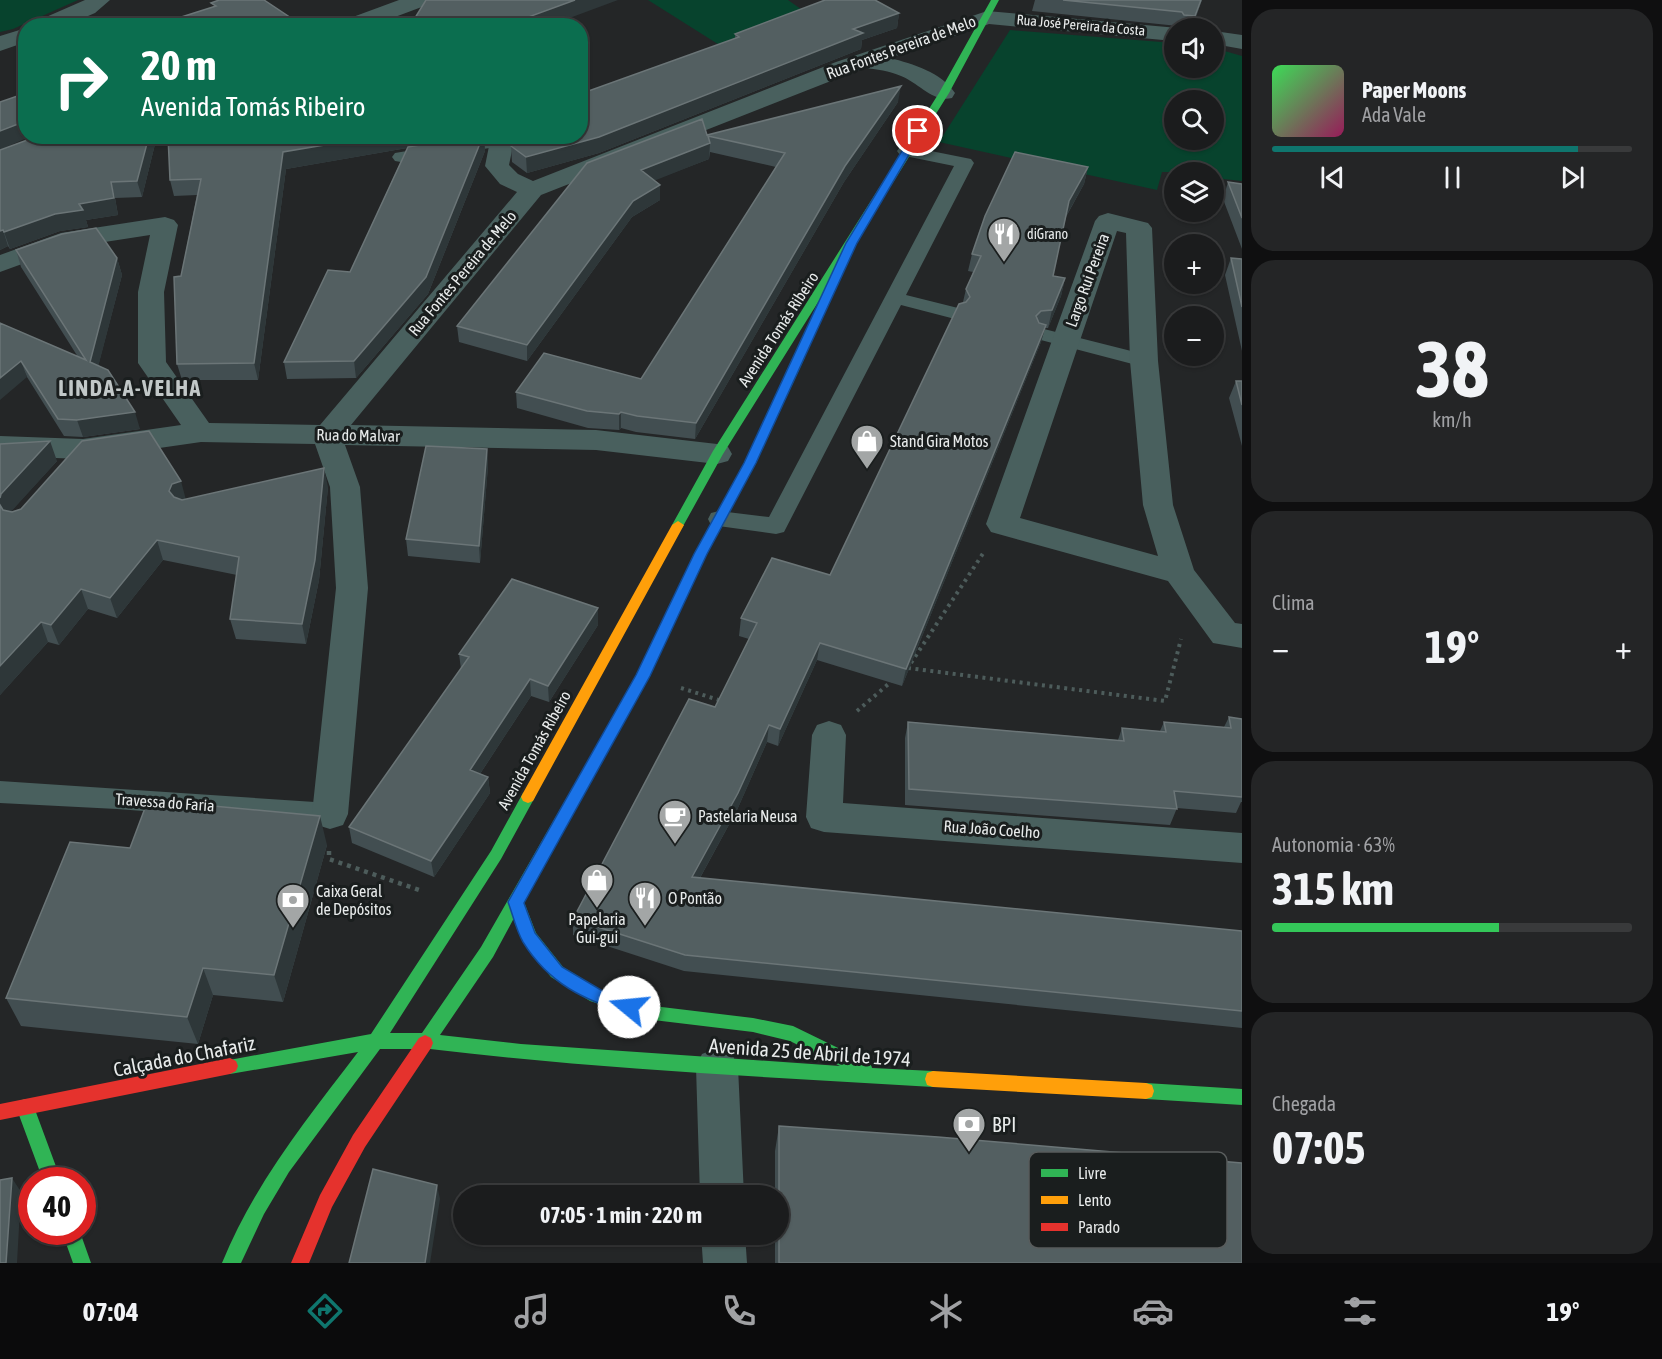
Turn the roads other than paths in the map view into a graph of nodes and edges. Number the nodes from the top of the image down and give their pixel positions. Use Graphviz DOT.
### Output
graph roads {
  1 [pos="99,0"];
  2 [pos="419,0"];
  3 [pos="991,8"];
  4 [pos="64,18"];
  5 [pos="371,18"];
  6 [pos="1164,33"];
  7 [pos="18,37"];
  8 [pos="1224,39"];
  9 [pos="1242,42"];
  10 [pos="0,44"];
  11 [pos="861,61"];
  12 [pos="944,93"];
  13 [pos="474,144"];
  14 [pos="502,144"];
  15 [pos="906,150"];
  16 [pos="400,157"];
  17 [pos="532,190"];
  18 [pos="852,243"];
  19 [pos="0,264"];
  20 [pos="896,298"];
  21 [pos="955,313"];
  22 [pos="813,327"];
  23 [pos="1055,338"];
  24 [pos="803,348"];
  25 [pos="1144,361"];
  26 [pos="201,432"];
  27 [pos="327,435"];
  28 [pos="0,446"];
  29 [pos="83,449"];
  30 [pos="734,459"];
  31 [pos="61,473"];
  32 [pos="718,519"];
  33 [pos="1179,573"];
  34 [pos="1233,635"];
  35 [pos="829,735"];
  36 [pos="0,792"];
  37 [pos="330,814"];
  38 [pos="1242,848"];
  39 [pos="516,902"];
  40 [pos="376,1041"];
  41 [pos="428,1041"];
  42 [pos="717,1066"];
  43 [pos="878,1076"];
  44 [pos="1242,1097"];
  45 [pos="25,1107"];
  46 [pos="0,1112"];
  47 [pos="47,1167"];
  48 [pos="722,1185"];
  49 [pos="75,1245"];
  50 [pos="723,1245"];
  51 [pos="82,1263"];
  52 [pos="231,1263"];
  53 [pos="300,1263"];
  54 [pos="724,1263"];
  1 -- 4 [label="street"];
  2 -- 5 [label="street"];
  3 -- 6 [label="street, Rua José Pereira da Costa"];
  3 -- 11 [label="street, Rua Fontes Pereira de Melo"];
  3 -- 12 [label="street, Avenida Tomás Ribeiro"];
  7 -- 10 [label="street"];
  8 -- 9 [label="street"];
  11 -- 12 [label="street"];
  11 -- 17 [label="street, Rua Fontes Pereira de Melo"];
  12 -- 15 [label="street, Avenida Tomás Ribeiro"];
  13 -- 16 [label="lane"];
  14 -- 17 [label="street"];
  15 -- 18 [label="street, Avenida Tomás Ribeiro"];
  15 -- 20 [label="lane"];
  17 -- 27 [label="street, Rua Fontes Pereira de Melo"];
  18 -- 22 [label="street, Avenida Tomás Ribeiro"];
  18 -- 30 [label="street, Avenida Tomás Ribeiro"];
  19 -- 26 [label="street"];
  20 -- 21 [label="lane"];
  20 -- 32 [label="lane"];
  23 -- 25 [label="lane"];
  23 -- 25 [label="street, Largo Rui Pereira"];
  23 -- 33 [label="street, Largo Rui Pereira"];
  24 -- 30 [label="street, Avenida Tomás Ribeiro"];
  25 -- 33 [label="street, Largo Rui Pereira"];
  26 -- 27 [label="street, Rua do Malvar"];
  26 -- 29 [label="street, Rua do Malvar"];
  27 -- 30 [label="street, Rua do Malvar"];
  27 -- 37 [label="street"];
  28 -- 29 [label="street, Rua do Malvar"];
  29 -- 31 [label="lane"];
  30 -- 32 [label="street, Avenida Tomás Ribeiro"];
  30 -- 40 [label="street, Avenida Tomás Ribeiro"];
  32 -- 39 [label="street, Avenida Tomás Ribeiro"];
  33 -- 34 [label="street, Largo Rui Pereira"];
  35 -- 38 [label="street, Rua João Coelho"];
  36 -- 37 [label="lane, Travessa do Faria"];
  39 -- 41 [label="street, Avenida Tomás Ribeiro"];
  39 -- 43 [label="street"];
  40 -- 41 [label="street, Avenida 25 de Abril de 1974"];
  40 -- 45 [label="street, Calçada do Chafariz"];
  40 -- 52 [label="street, Avenida Tomás Ribeiro"];
  41 -- 42 [label="street, Avenida 25 de Abril de 1974"];
  41 -- 53 [label="street, Avenida Tomás Ribeiro"];
  42 -- 43 [label="street, Avenida 25 de Abril de 1974"];
  42 -- 48 [label="street"];
  43 -- 44 [label="street, Avenida 25 de Abril de 1974"];
  45 -- 46 [label="street, Calçada do Chafariz"];
  45 -- 47 [label="street"];
  49 -- 51 [label="street"];
  50 -- 54 [label="street"];
}
